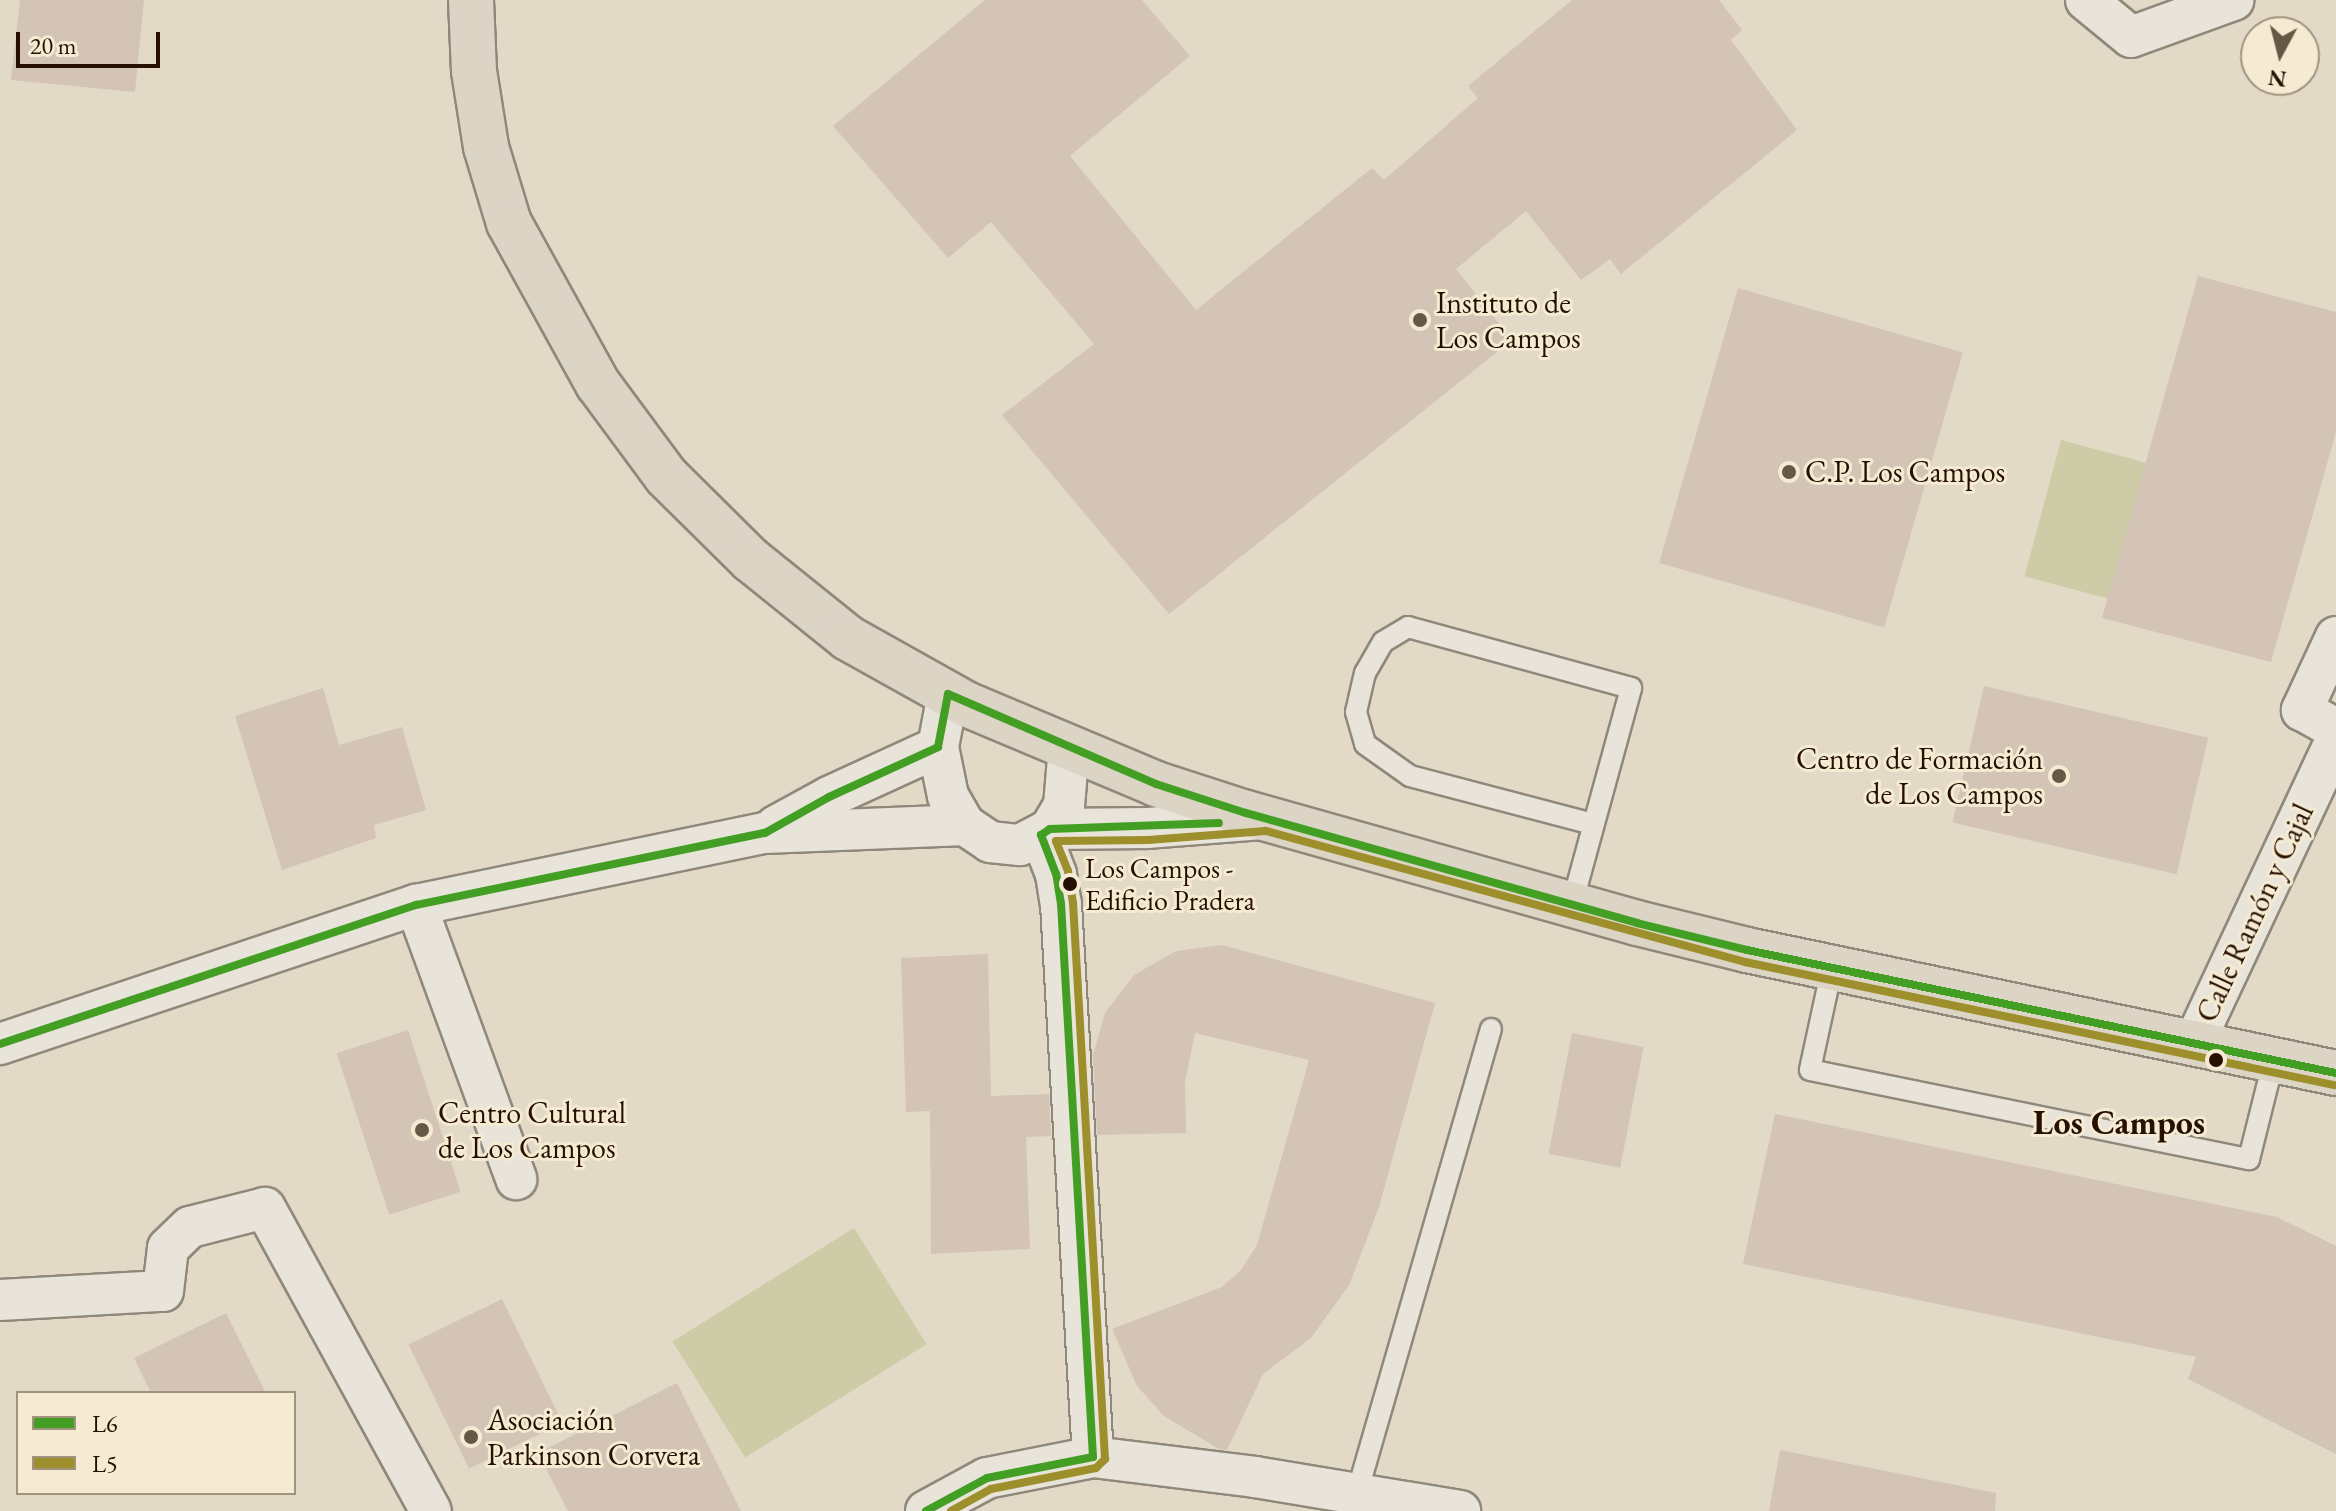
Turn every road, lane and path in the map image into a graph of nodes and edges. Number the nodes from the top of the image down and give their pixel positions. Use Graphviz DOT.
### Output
graph roads {
  1 [pos="471,0"];
  2 [pos="2086,0"];
  3 [pos="2233,0"];
  4 [pos="2336,637"];
  5 [pos="948,694"];
  6 [pos="2336,729"];
  7 [pos="2336,740"];
  8 [pos="1069,746"];
  9 [pos="938,747"];
  10 [pos="1267,819"];
  11 [pos="1593,824"];
  12 [pos="965,825"];
  13 [pos="765,833"];
  14 [pos="1037,836"];
  15 [pos="1572,904"];
  16 [pos="416,905"];
  17 [pos="1832,968"];
  18 [pos="1491,1029"];
  19 [pos="2195,1041"];
  20 [pos="0,1044"];
  21 [pos="2274,1059"];
  22 [pos="2336,1073"];
  23 [pos="516,1179"];
  24 [pos="0,1300"];
  25 [pos="1093,1457"];
  26 [pos="1357,1493"];
  27 [pos="431,1511"];
  28 [pos="926,1511"];
  29 [pos="1460,1511"];
  1 -- 5 [label="main road"];
  2 -- 3 [label="street"];
  4 -- 6 [label="street"];
  5 -- 8 [label="main road"];
  5 -- 9 [label="street"];
  7 -- 19 [label="street, Calle Ramón y Cajal"];
  8 -- 10 [label="main road"];
  8 -- 14 [label="street"];
  9 -- 12 [label="street"];
  9 -- 13 [label="street"];
  10 -- 14 [label="street"];
  10 -- 15 [label="main road"];
  11 -- 11 [label="lane"];
  11 -- 15 [label="lane"];
  12 -- 13 [label="street"];
  12 -- 14 [label="street"];
  13 -- 16 [label="street"];
  14 -- 25 [label="street"];
  15 -- 17 [label="main road"];
  16 -- 20 [label="street"];
  16 -- 23 [label="street"];
  17 -- 19 [label="main road"];
  17 -- 21 [label="lane"];
  18 -- 26 [label="lane"];
  19 -- 21 [label="main road"];
  21 -- 22 [label="main road"];
  24 -- 27 [label="street"];
  25 -- 26 [label="street"];
  25 -- 28 [label="street"];
  26 -- 29 [label="street"];
}
